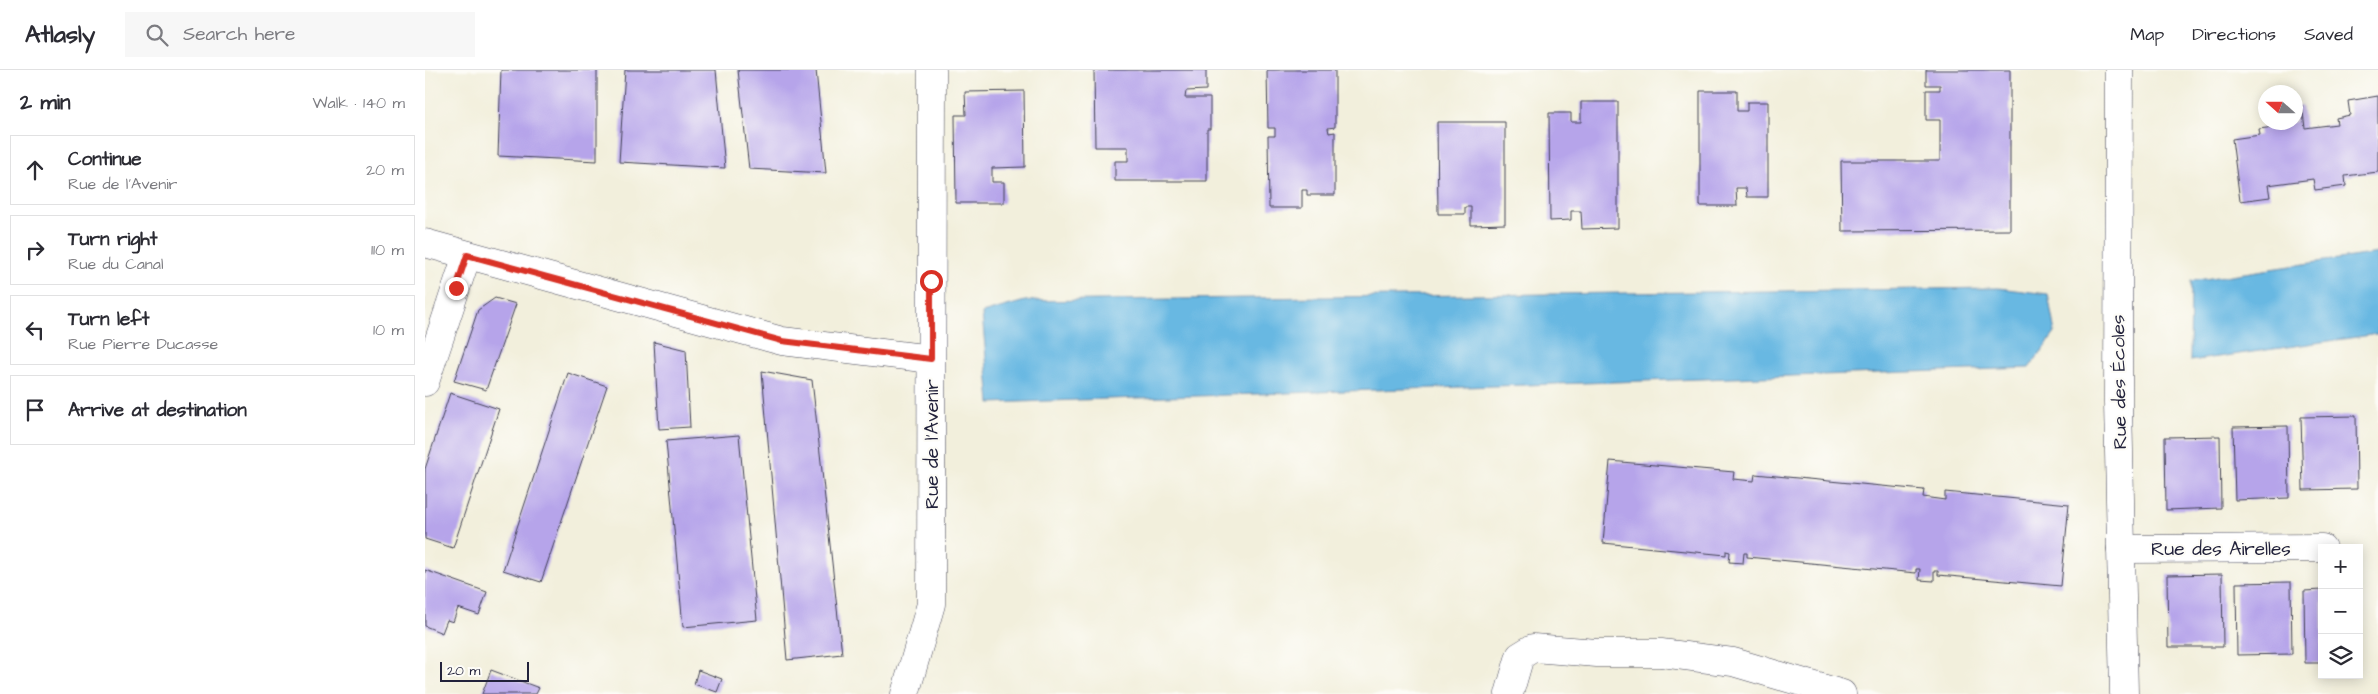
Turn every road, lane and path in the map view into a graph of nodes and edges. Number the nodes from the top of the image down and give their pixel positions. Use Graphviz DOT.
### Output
graph roads {
  1 [pos="932,70"];
  2 [pos="2119,70"];
  3 [pos="425,243"];
  4 [pos="467,255"];
  5 [pos="931,359"];
  6 [pos="425,382"];
  7 [pos="2318,548"];
  8 [pos="2121,549"];
  9 [pos="1513,682"];
  10 [pos="905,694"];
  11 [pos="1842,694"];
  12 [pos="2124,694"];
  1 -- 5 [label="street, Rue de l'Avenir"];
  2 -- 8 [label="street, Rue des Écoles"];
  3 -- 4 [label="street"];
  4 -- 5 [label="street"];
  4 -- 6 [label="street"];
  5 -- 10 [label="street, Rue de l'Avenir"];
  7 -- 8 [label="street, Rue des Airelles"];
  8 -- 12 [label="street, Rue des Écoles"];
  9 -- 11 [label="street"];
}
